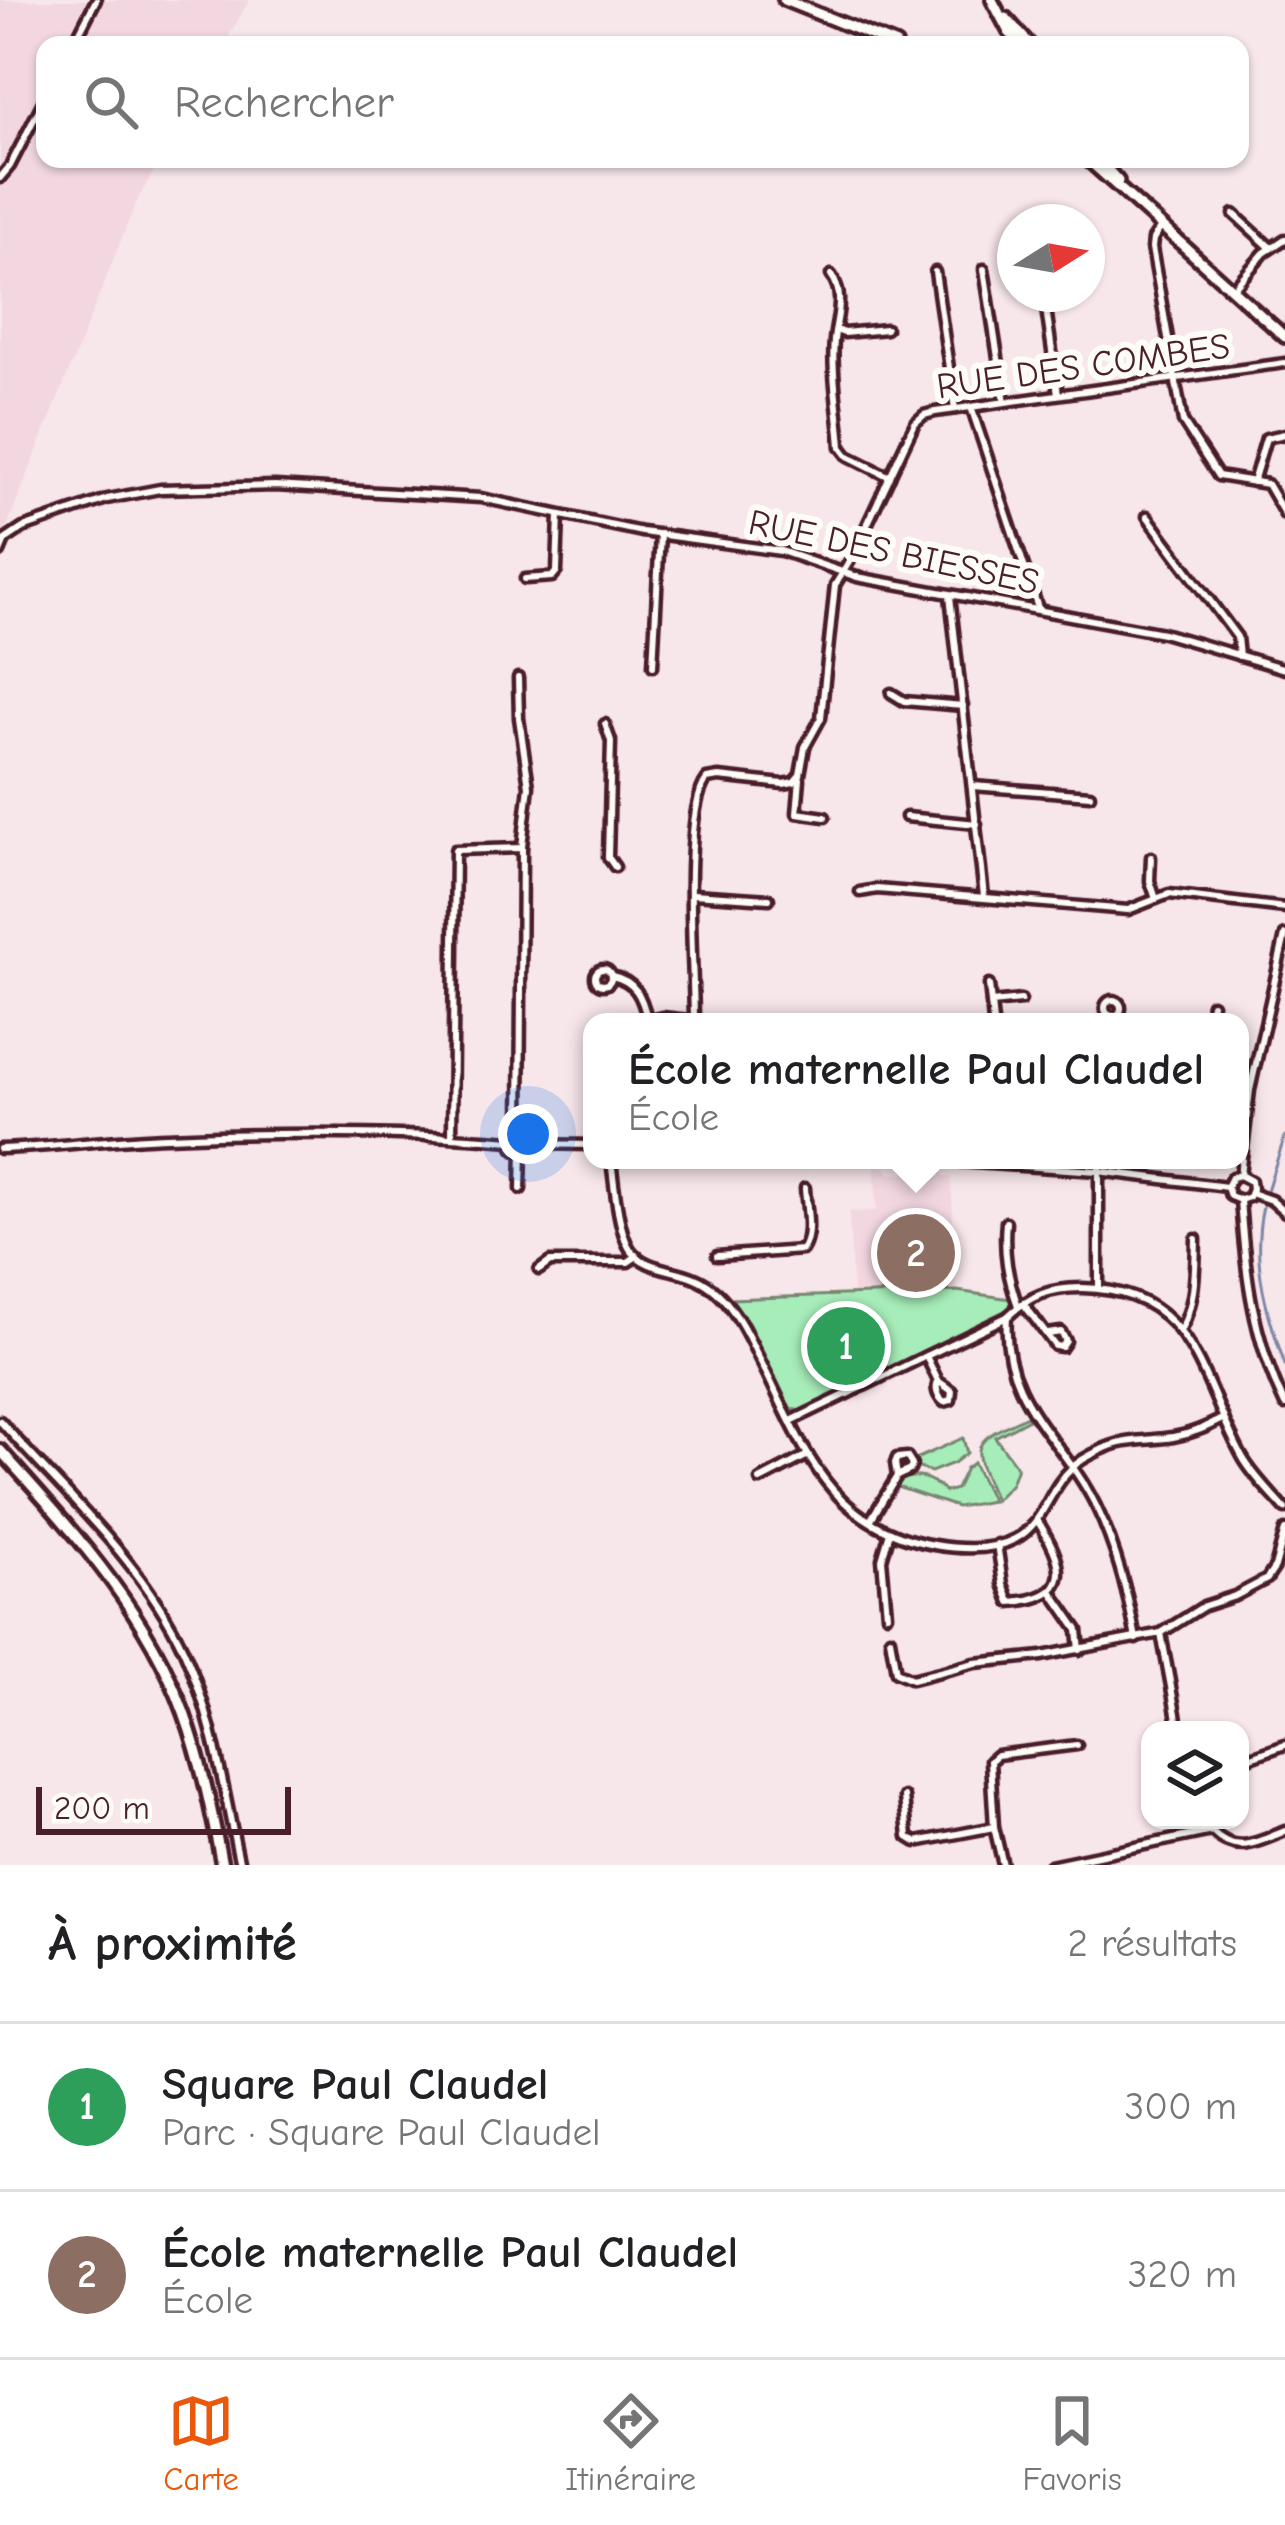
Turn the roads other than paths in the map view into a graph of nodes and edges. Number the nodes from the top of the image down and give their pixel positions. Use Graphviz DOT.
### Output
graph roads {
  1 [pos="96,0"];
  2 [pos="784,0"];
  3 [pos="995,5"];
  4 [pos="78,36"];
  5 [pos="874,36"];
  6 [pos="1013,36"];
  7 [pos="1022,36"];
  8 [pos="36,115"];
  9 [pos="1097,168"];
  10 [pos="1106,168"];
  11 [pos="0,178"];
  12 [pos="1234,214"];
  13 [pos="1150,217"];
  14 [pos="1161,227"];
  15 [pos="1285,239"];
  16 [pos="1271,248"];
  17 [pos="984,269"];
  18 [pos="934,272"];
  19 [pos="831,275"];
  20 [pos="1232,290"];
  21 [pos="1047,312"];
  22 [pos="886,329"];
  23 [pos="836,330"];
  24 [pos="1285,337"];
  25 [pos="1285,363"];
  26 [pos="1174,379"];
  27 [pos="1058,394"];
  28 [pos="1005,402"];
  29 [pos="971,407"];
  30 [pos="956,409"];
  31 [pos="1285,434"];
  32 [pos="890,477"];
  33 [pos="1253,482"];
  34 [pos="559,515"];
  35 [pos="1285,515"];
  36 [pos="1147,516"];
  37 [pos="660,534"];
  38 [pos="0,552"];
  39 [pos="841,573"];
  40 [pos="525,579"];
  41 [pos="950,596"];
  42 [pos="1039,610"];
  43 [pos="1239,656"];
  44 [pos="653,666"];
  45 [pos="1285,669"];
  46 [pos="518,678"];
  47 [pos="891,693"];
  48 [pos="963,706"];
  49 [pos="605,724"];
  50 [pos="800,775"];
  51 [pos="973,786"];
  52 [pos="1090,795"];
  53 [pos="825,817"];
  54 [pos="907,817"];
  55 [pos="976,824"];
  56 [pos="522,848"];
  57 [pos="1151,857"];
  58 [pos="614,867"];
  59 [pos="860,892"];
  60 [pos="693,894"];
  61 [pos="984,897"];
  62 [pos="769,898"];
  63 [pos="1156,899"];
  64 [pos="1285,908"];
  65 [pos="1285,934"];
  66 [pos="611,976"];
  67 [pos="989,985"];
  68 [pos="1021,1000"];
  69 [pos="991,1003"];
  70 [pos="1212,1004"];
  71 [pos="643,1013"];
  72 [pos="694,1013"];
  73 [pos="992,1013"];
  74 [pos="1210,1013"];
  75 [pos="1249,1098"];
  76 [pos="520,1134"];
  77 [pos="452,1137"];
  78 [pos="512,1142"];
  79 [pos="530,1144"];
  80 [pos="583,1145"];
  81 [pos="0,1149"];
  82 [pos="522,1152"];
  83 [pos="612,1169"];
  84 [pos="1066,1169"];
  85 [pos="1241,1169"];
  86 [pos="1097,1171"];
  87 [pos="1240,1175"];
  88 [pos="1227,1187"];
  89 [pos="805,1188"];
  90 [pos="521,1189"];
  91 [pos="1255,1194"];
  92 [pos="1240,1200"];
  93 [pos="1285,1212"];
  94 [pos="1006,1222"];
  95 [pos="1196,1239"];
  96 [pos="637,1256"];
  97 [pos="717,1256"];
  98 [pos="538,1270"];
  99 [pos="1099,1288"];
  100 [pos="1021,1305"];
  101 [pos="1006,1318"];
  102 [pos="1180,1329"];
  103 [pos="1048,1334"];
  104 [pos="926,1356"];
  105 [pos="938,1381"];
  106 [pos="1285,1405"];
  107 [pos="1224,1418"];
  108 [pos="0,1421"];
  109 [pos="791,1421"];
  110 [pos="0,1450"];
  111 [pos="808,1455"];
  112 [pos="1072,1468"];
  113 [pos="897,1476"];
  114 [pos="760,1480"];
  115 [pos="1285,1509"];
  116 [pos="1037,1520"];
  117 [pos="870,1522"];
  118 [pos="1285,1530"];
  119 [pos="890,1532"];
  120 [pos="997,1544"];
  121 [pos="1051,1591"];
  122 [pos="887,1614"];
  123 [pos="1161,1633"];
  124 [pos="890,1638"];
  125 [pos="1136,1639"];
  126 [pos="1080,1649"];
  127 [pos="1177,1721"];
  128 [pos="1077,1745"];
  129 [pos="1285,1745"];
  130 [pos="1249,1758"];
  131 [pos="904,1797"];
  132 [pos="994,1827"];
  133 [pos="1212,1831"];
  134 [pos="1284,1833"];
  135 [pos="222,1865"];
  136 [pos="240,1865"];
  137 [pos="1003,1865"];
  138 [pos="1050,1865"];
  1 -- 4 [label="street"];
  2 -- 5 [label="main road"];
  3 -- 6 [label="main road"];
  3 -- 7 [label="main road"];
  8 -- 11 [label="street"];
  9 -- 13 [label="main road"];
  10 -- 13 [label="main road"];
  12 -- 16 [label="street"];
  13 -- 14 [label="main road"];
  14 -- 20 [label="main road"];
  14 -- 26 [label="street"];
  15 -- 16 [label="street"];
  16 -- 20 [label="street"];
  17 -- 28 [label="street"];
  18 -- 30 [label="street"];
  19 -- 23 [label="street"];
  20 -- 24 [label="main road"];
  21 -- 27 [label="street"];
  22 -- 23 [label="street"];
  23 -- 32 [label="street"];
  25 -- 26 [label="street, RUE DES COMBES"];
  26 -- 27 [label="street, RUE DES COMBES"];
  26 -- 33 [label="street"];
  27 -- 28 [label="street, RUE DES COMBES"];
  28 -- 29 [label="street, RUE DES COMBES"];
  29 -- 30 [label="street, RUE DES COMBES"];
  29 -- 42 [label="street"];
  30 -- 32 [label="street, RUE DES COMBES"];
  31 -- 33 [label="street"];
  32 -- 39 [label="street, RUE DES COMBES"];
  33 -- 35 [label="street"];
  34 -- 37 [label="street, RUE DES BIESSES"];
  34 -- 38 [label="street, RUE DES BIESSES"];
  34 -- 40 [label="street"];
  36 -- 43 [label="street"];
  37 -- 39 [label="street, RUE DES BIESSES"];
  37 -- 44 [label="street"];
  39 -- 41 [label="street, RUE DES BIESSES"];
  39 -- 50 [label="street, RUE DES COMBES"];
  41 -- 42 [label="street, RUE DES BIESSES"];
  41 -- 48 [label="street"];
  42 -- 43 [label="street, RUE DES BIESSES"];
  43 -- 45 [label="street, RUE DES BIESSES"];
  46 -- 56 [label="street"];
  47 -- 48 [label="street"];
  48 -- 51 [label="street"];
  49 -- 58 [label="street"];
  50 -- 53 [label="street"];
  50 -- 60 [label="street"];
  51 -- 52 [label="street"];
  51 -- 55 [label="street"];
  54 -- 55 [label="street"];
  55 -- 61 [label="street"];
  56 -- 76 [label="street"];
  56 -- 77 [label="street"];
  57 -- 63 [label="street"];
  59 -- 61 [label="street"];
  60 -- 62 [label="street"];
  60 -- 72 [label="street"];
  61 -- 63 [label="street"];
  63 -- 64 [label="street"];
  65 -- 75 [label="street"];
  66 -- 71 [label="street"];
  67 -- 69 [label="street"];
  68 -- 69 [label="street"];
  69 -- 73 [label="street"];
  70 -- 74 [label="street"];
  76 -- 78 [label="street"];
  76 -- 79 [label="street"];
  77 -- 78 [label="street"];
  77 -- 81 [label="street"];
  78 -- 82 [label="street"];
  79 -- 80 [label="street"];
  79 -- 82 [label="street"];
  82 -- 90 [label="street"];
  83 -- 96 [label="street"];
  84 -- 86 [label="street"];
  85 -- 87 [label="street"];
  86 -- 88 [label="street"];
  86 -- 99 [label="street"];
  87 -- 88 [label="street"];
  87 -- 91 [label="street"];
  88 -- 92 [label="street"];
  89 -- 97 [label="street"];
  91 -- 92 [label="street"];
  91 -- 93 [label="street"];
  92 -- 106 [label="street"];
  94 -- 100 [label="street"];
  95 -- 102 [label="street"];
  96 -- 98 [label="street"];
  96 -- 109 [label="street"];
  99 -- 100 [label="street"];
  99 -- 102 [label="street"];
  100 -- 101 [label="street"];
  100 -- 103 [label="street"];
  101 -- 104 [label="street"];
  101 -- 112 [label="street"];
  102 -- 107 [label="street"];
  104 -- 105 [label="street"];
  104 -- 109 [label="street"];
  107 -- 112 [label="street"];
  107 -- 115 [label="street"];
  108 -- 136 [label="street"];
  109 -- 111 [label="street"];
  110 -- 135 [label="main road"];
  111 -- 114 [label="street"];
  111 -- 117 [label="street"];
  112 -- 116 [label="street"];
  112 -- 125 [label="street"];
  113 -- 117 [label="street"];
  116 -- 120 [label="street"];
  116 -- 121 [label="street"];
  117 -- 119 [label="street"];
  118 -- 123 [label="street"];
  119 -- 120 [label="street"];
  119 -- 122 [label="street"];
  120 -- 121 [label="street"];
  121 -- 126 [label="street"];
  123 -- 125 [label="street"];
  123 -- 127 [label="street"];
  124 -- 126 [label="street"];
  125 -- 126 [label="street"];
  128 -- 132 [label="street"];
  129 -- 130 [label="street"];
  131 -- 132 [label="street"];
  132 -- 137 [label="street"];
  133 -- 134 [label="street"];
  133 -- 138 [label="street"];
}
